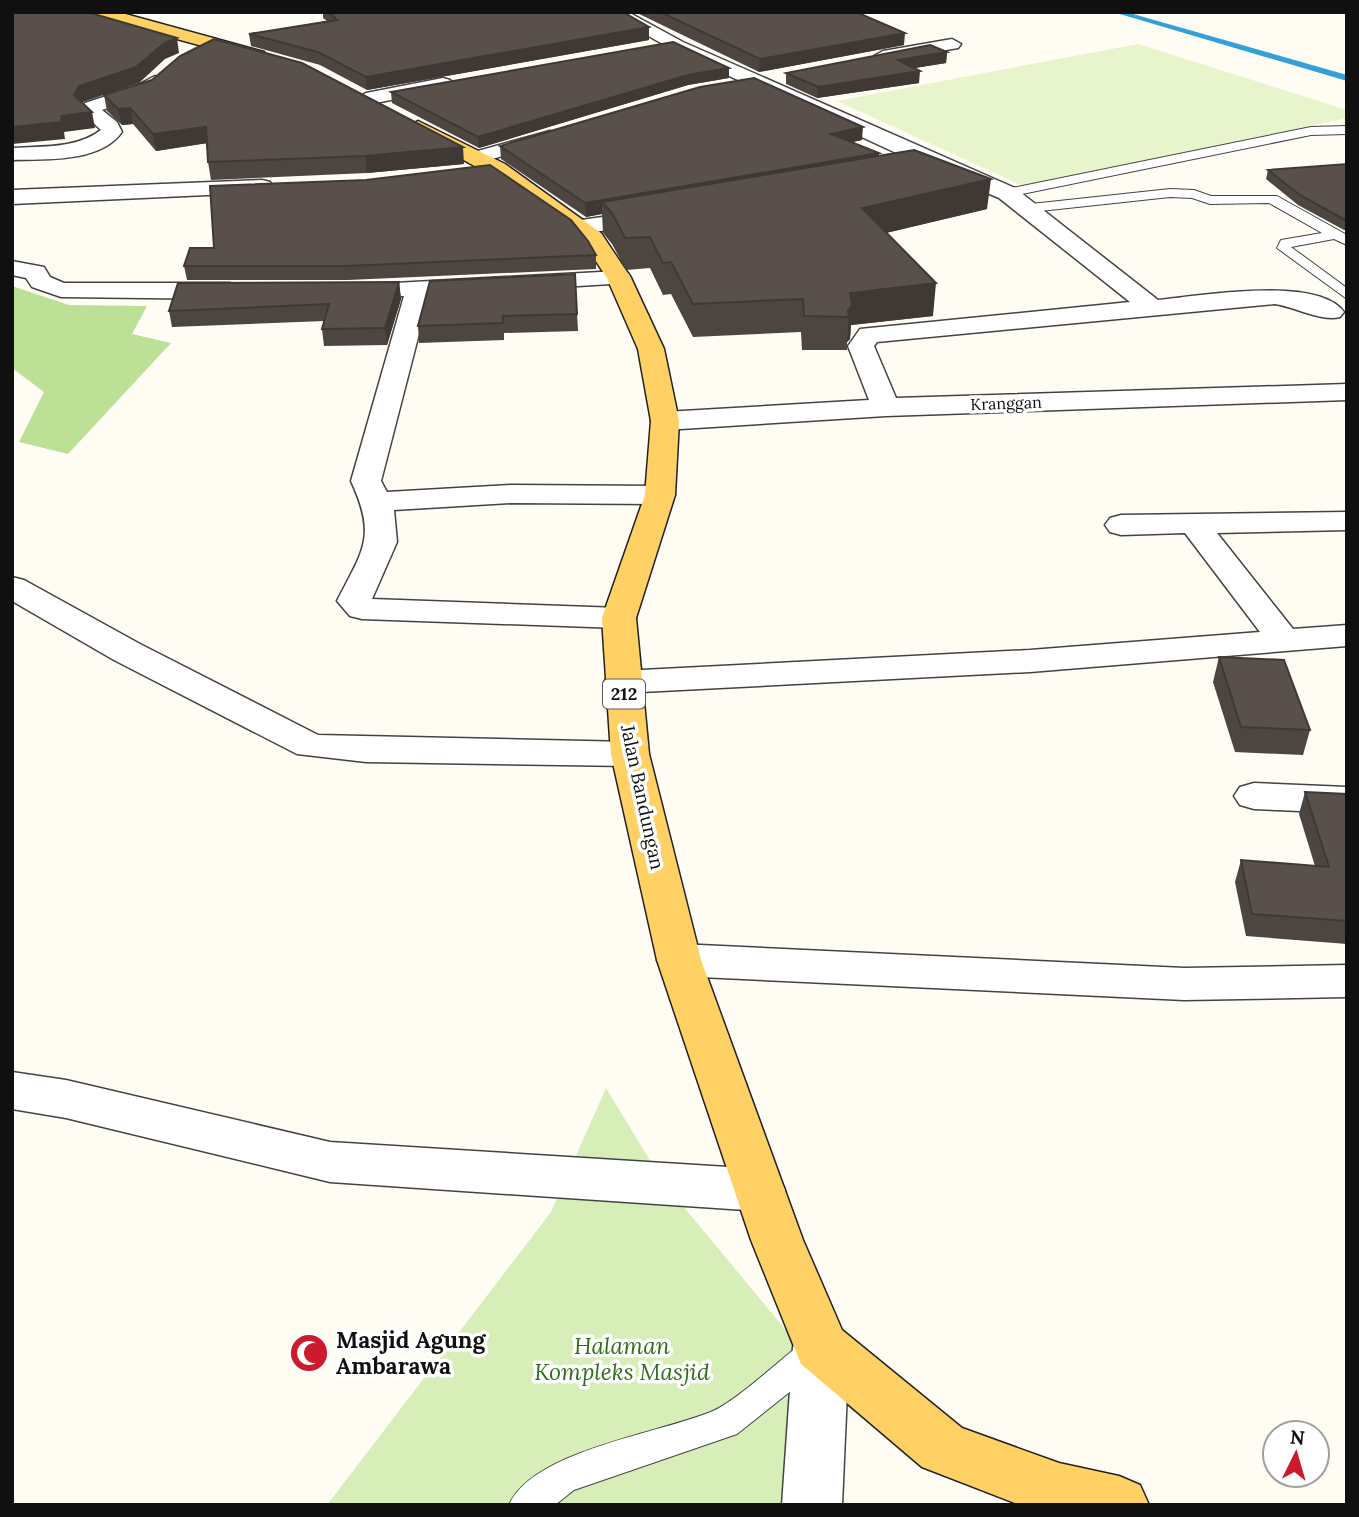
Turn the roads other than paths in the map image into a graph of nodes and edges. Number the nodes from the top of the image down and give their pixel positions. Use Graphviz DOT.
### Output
graph roads {
  1 [pos="98,12"];
  2 [pos="614,12"];
  3 [pos="675,43"];
  4 [pos="952,44"];
  5 [pos="639,49"];
  6 [pos="858,61"];
  7 [pos="289,65"];
  8 [pos="169,69"];
  9 [pos="791,72"];
  10 [pos="751,79"];
  11 [pos="459,82"];
  12 [pos="334,83"];
  13 [pos="715,87"];
  14 [pos="366,99"];
  15 [pos="1347,130"];
  16 [pos="566,132"];
  17 [pos="12,155"];
  18 [pos="940,165"];
  19 [pos="477,167"];
  20 [pos="905,171"];
  21 [pos="286,186"];
  22 [pos="1007,192"];
  23 [pos="12,197"];
  24 [pos="1031,208"];
  25 [pos="675,213"];
  26 [pos="581,228"];
  27 [pos="1341,238"];
  28 [pos="12,268"];
  29 [pos="619,278"];
  30 [pos="418,289"];
  31 [pos="256,291"];
  32 [pos="321,291"];
  33 [pos="1154,309"];
  34 [pos="1343,311"];
  35 [pos="1347,392"];
  36 [pos="886,407"];
  37 [pos="666,421"];
  38 [pos="660,495"];
  39 [pos="377,502"];
  40 [pos="1347,521"];
  41 [pos="1193,523"];
  42 [pos="1121,525"];
  43 [pos="12,587"];
  44 [pos="619,618"];
  45 [pos="1347,635"];
  46 [pos="1283,640"];
  47 [pos="622,682"];
  48 [pos="631,754"];
  49 [pos="1254,796"];
  50 [pos="1347,800"];
  51 [pos="679,960"];
  52 [pos="1347,981"];
  53 [pos="12,1090"];
  54 [pos="760,1190"];
  55 [pos="821,1347"];
  56 [pos="527,1505"];
  57 [pos="811,1505"];
  58 [pos="1119,1505"];
  1 -- 7 [label="main road"];
  2 -- 3 [label="street"];
  3 -- 5 [label="street"];
  3 -- 10 [label="street"];
  4 -- 6 [label="street"];
  8 -- 17 [label="street"];
  9 -- 10 [label="street"];
  10 -- 13 [label="street"];
  10 -- 18 [label="street"];
  11 -- 14 [label="street"];
  12 -- 14 [label="main road, Jalan Bandungan / 212"];
  14 -- 19 [label="main road, Jalan Bandungan / 212"];
  15 -- 22 [label="lane"];
  16 -- 19 [label="street"];
  18 -- 20 [label="street"];
  18 -- 22 [label="street"];
  19 -- 26 [label="main road, Jalan Bandungan / 212"];
  21 -- 23 [label="street"];
  22 -- 24 [label="street"];
  24 -- 27 [label="lane"];
  24 -- 33 [label="street"];
  25 -- 26 [label="street"];
  26 -- 29 [label="main road, Jalan Bandungan / 212"];
  27 -- 34 [label="lane"];
  28 -- 31 [label="street"];
  29 -- 30 [label="street"];
  29 -- 37 [label="main road, Jalan Bandungan / 212"];
  30 -- 32 [label="street"];
  30 -- 39 [label="street"];
  33 -- 34 [label="street"];
  33 -- 36 [label="street"];
  35 -- 36 [label="street, Kranggan"];
  36 -- 37 [label="street, Kranggan"];
  37 -- 38 [label="main road, Jalan Bandungan / 212"];
  38 -- 39 [label="street"];
  38 -- 44 [label="main road, Jalan Bandungan / 212"];
  39 -- 44 [label="street"];
  40 -- 41 [label="street"];
  41 -- 42 [label="street"];
  41 -- 46 [label="street"];
  43 -- 48 [label="street"];
  44 -- 47 [label="main road, Jalan Bandungan / 212"];
  45 -- 46 [label="street"];
  46 -- 47 [label="street"];
  47 -- 48 [label="main road, Jalan Bandungan / 212"];
  48 -- 51 [label="main road, Jalan Bandungan / 212"];
  49 -- 50 [label="street"];
  51 -- 52 [label="street"];
  51 -- 54 [label="main road, Jalan Bandungan / 212"];
  53 -- 54 [label="street"];
  54 -- 55 [label="main road, Jalan Bandungan / 212"];
  55 -- 56 [label="lane"];
  55 -- 57 [label="street"];
  55 -- 58 [label="main road, Jalan Bandungan / 212"];
}
